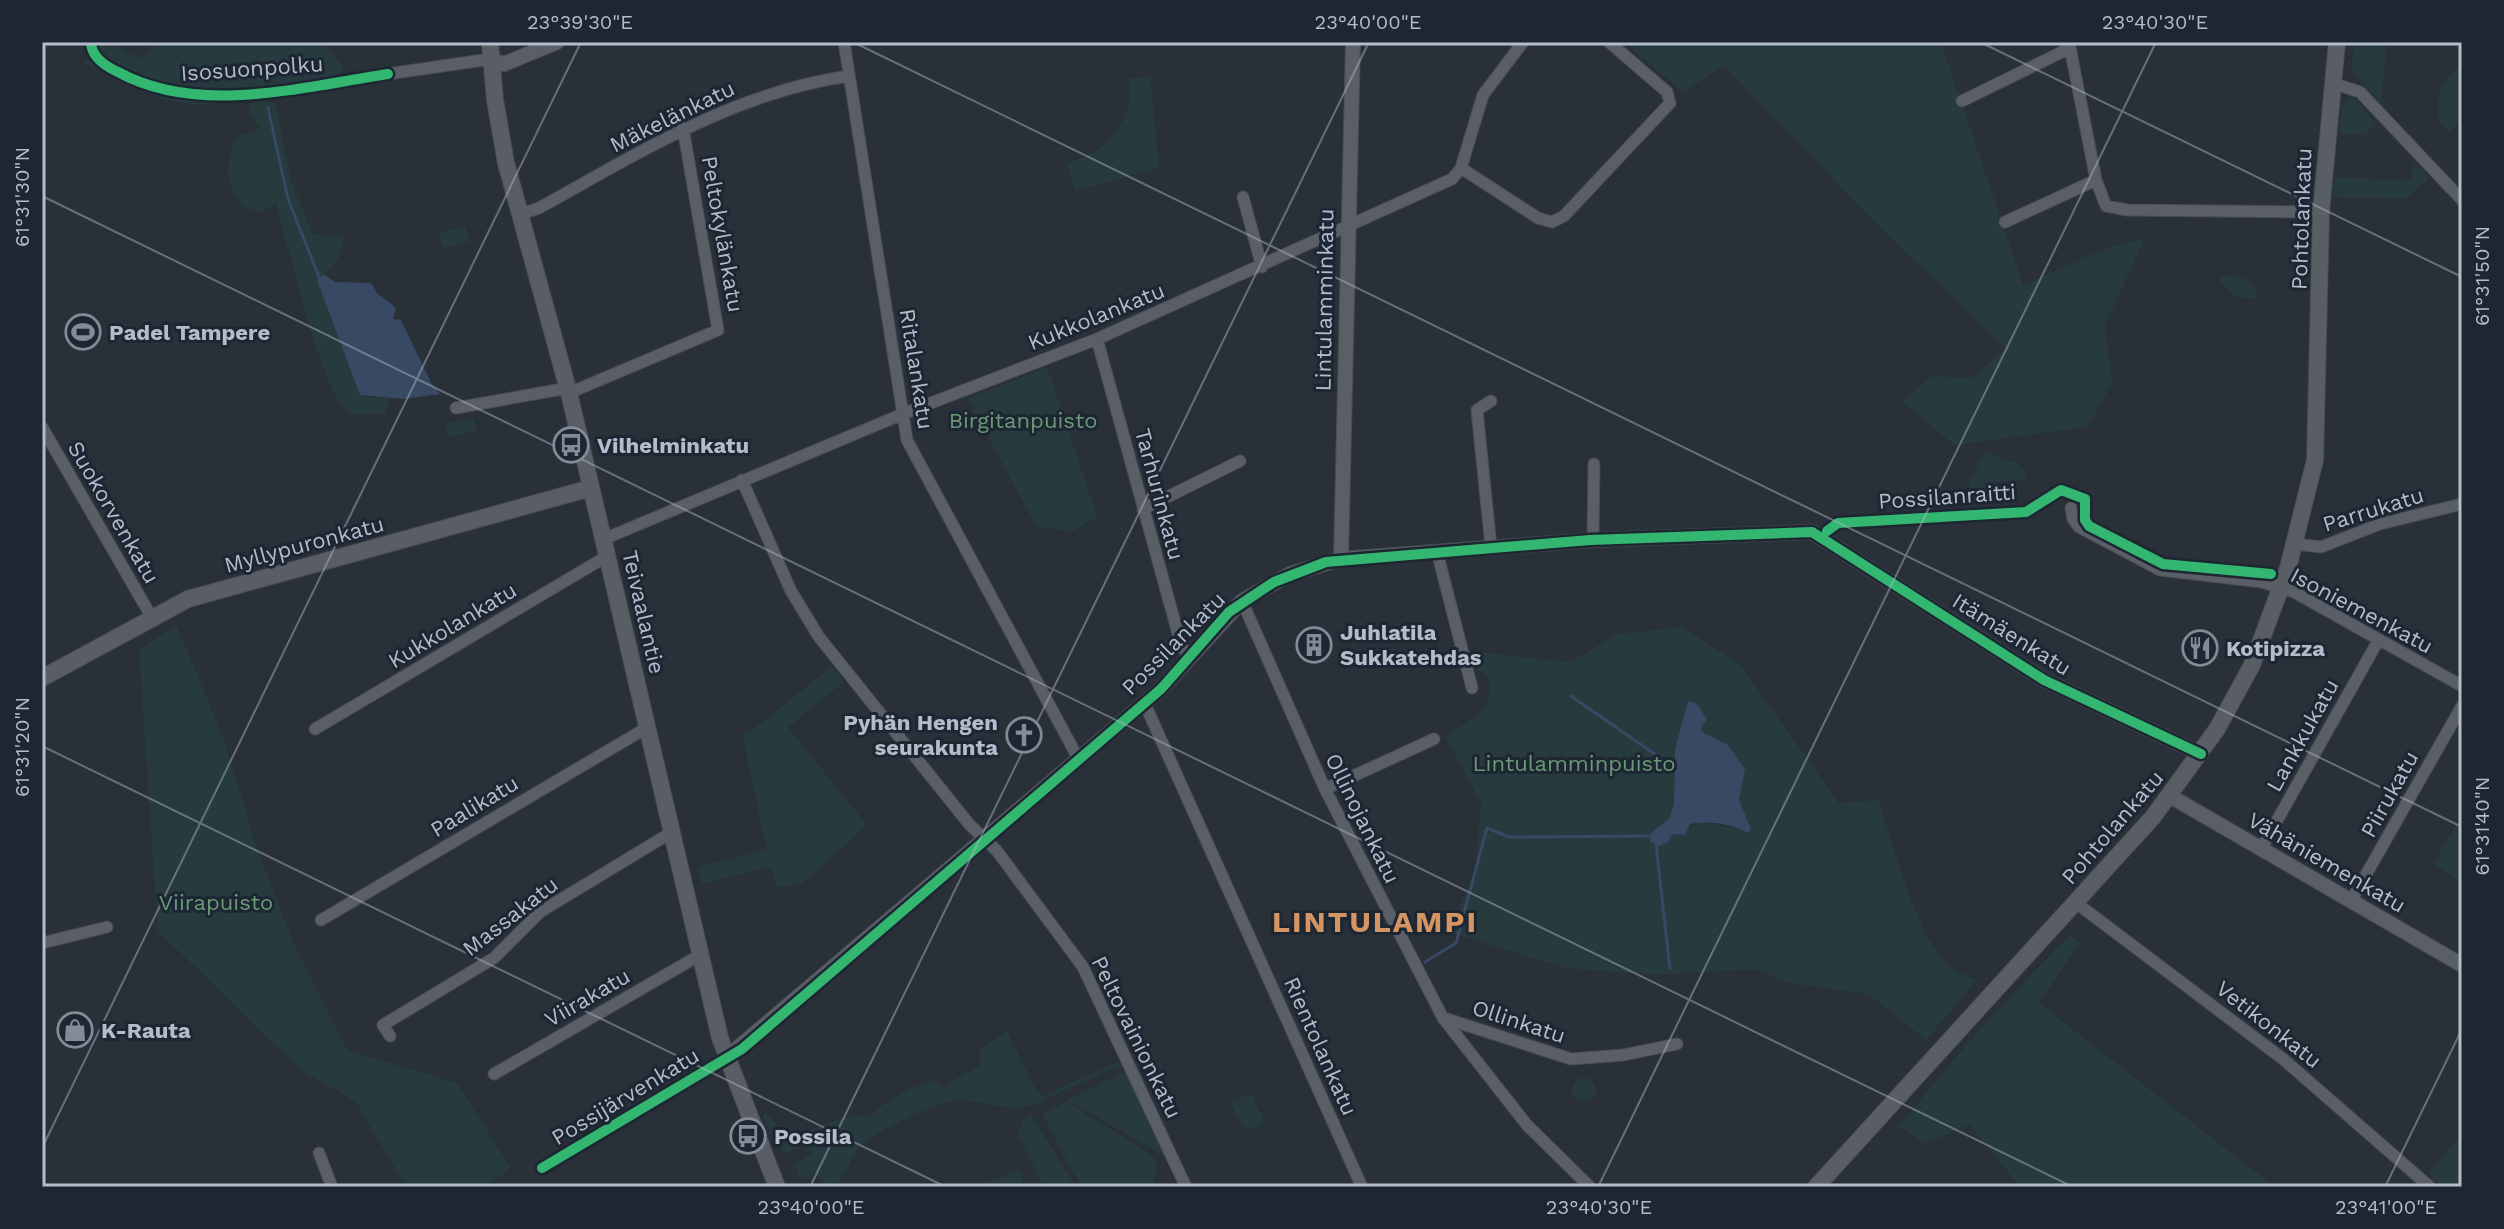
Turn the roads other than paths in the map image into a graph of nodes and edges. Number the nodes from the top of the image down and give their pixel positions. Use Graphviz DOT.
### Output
graph roads {
  1 [pos="490,42"];
  2 [pos="557,42"];
  3 [pos="844,42"];
  4 [pos="1353,42"];
  5 [pos="1523,42"];
  6 [pos="1609,42"];
  7 [pos="2337,42"];
  8 [pos="2070,45"];
  9 [pos="490,59"];
  10 [pos="388,74"];
  11 [pos="849,76"];
  12 [pos="2332,83"];
  13 [pos="1962,101"];
  14 [pos="683,128"];
  15 [pos="1461,168"];
  16 [pos="2096,180"];
  17 [pos="1243,197"];
  18 [pos="2462,200"];
  19 [pos="2321,212"];
  20 [pos="521,214"];
  21 [pos="2005,222"];
  22 [pos="1348,228"];
  23 [pos="1262,267"];
  24 [pos="1097,339"];
  25 [pos="568,390"];
  26 [pos="1491,401"];
  27 [pos="456,408"];
  28 [pos="905,413"];
  29 [pos="42,427"];
  30 [pos="1240,461"];
  31 [pos="1594,464"];
  32 [pos="742,480"];
  33 [pos="591,488"];
  34 [pos="2462,504"];
  35 [pos="2071,508"];
  36 [pos="1143,509"];
  37 [pos="1812,532"];
  38 [pos="1593,540"];
  39 [pos="2295,544"];
  40 [pos="607,547"];
  41 [pos="1491,547"];
  42 [pos="1437,552"];
  43 [pos="1341,559"];
  44 [pos="2281,588"];
  45 [pos="1242,601"];
  46 [pos="151,616"];
  47 [pos="2378,641"];
  48 [pos="1190,656"];
  49 [pos="42,678"];
  50 [pos="2462,686"];
  51 [pos="1472,688"];
  52 [pos="1144,702"];
  53 [pos="2462,706"];
  54 [pos="648,727"];
  55 [pos="315,729"];
  56 [pos="1434,739"];
  57 [pos="2201,754"];
  58 [pos="1078,758"];
  59 [pos="1325,789"];
  60 [pos="2170,796"];
  61 [pos="672,832"];
  62 [pos="983,838"];
  63 [pos="2261,849"];
  64 [pos="2351,901"];
  65 [pos="2075,902"];
  66 [pos="321,920"];
  67 [pos="107,927"];
  68 [pos="42,943"];
  69 [pos="700,955"];
  70 [pos="2462,965"];
  71 [pos="1443,1018"];
  72 [pos="390,1036"];
  73 [pos="1677,1044"];
  74 [pos="727,1057"];
  75 [pos="494,1074"];
  76 [pos="319,1153"];
  77 [pos="542,1168"];
  78 [pos="332,1187"];
  79 [pos="777,1187"];
  80 [pos="1186,1187"];
  81 [pos="1362,1187"];
  82 [pos="1590,1187"];
  83 [pos="1816,1187"];
  84 [pos="2430,1187"];
  1 -- 9 [label="main road, Teivaalantie"];
  2 -- 9 [label="street"];
  3 -- 11 [label="street, Ritalankatu"];
  4 -- 22 [label="street, Lintulamminkatu"];
  5 -- 15 [label="street"];
  6 -- 15 [label="street"];
  7 -- 12 [label="main road, Pohtolankatu"];
  8 -- 13 [label="street"];
  8 -- 16 [label="street"];
  9 -- 10 [label="street"];
  9 -- 20 [label="main road, Teivaalantie"];
  11 -- 14 [label="street, Mäkelänkatu"];
  11 -- 28 [label="street, Ritalankatu"];
  12 -- 18 [label="street"];
  12 -- 19 [label="main road, Pohtolankatu"];
  14 -- 20 [label="street, Mäkelänkatu"];
  14 -- 25 [label="street, Peltokylänkatu"];
  15 -- 22 [label="street, Kukkolankatu"];
  16 -- 19 [label="street"];
  16 -- 21 [label="street"];
  17 -- 23 [label="street"];
  19 -- 39 [label="main road, Pohtolankatu"];
  20 -- 25 [label="main road, Teivaalantie"];
  22 -- 23 [label="street, Kukkolankatu"];
  22 -- 43 [label="street, Lintulamminkatu"];
  23 -- 24 [label="street, Kukkolankatu"];
  24 -- 28 [label="street, Kukkolankatu"];
  24 -- 36 [label="street, Tarhurinkatu"];
  25 -- 27 [label="street"];
  25 -- 33 [label="main road, Teivaalantie"];
  26 -- 41 [label="street"];
  28 -- 32 [label="street, Kukkolankatu"];
  28 -- 58 [label="street, Ritalankatu"];
  29 -- 46 [label="street, Suokorvenkatu"];
  30 -- 36 [label="street"];
  31 -- 38 [label="street"];
  32 -- 40 [label="street, Kukkolankatu"];
  32 -- 62 [label="street, Peltovainionkatu"];
  33 -- 40 [label="main road, Teivaalantie"];
  33 -- 46 [label="main road, Myllypuronkatu"];
  34 -- 39 [label="street, Parrukatu"];
  35 -- 44 [label="street, Isoniemenkatu"];
  36 -- 48 [label="street, Tarhurinkatu"];
  37 -- 38 [label="street, Possilankatu"];
  37 -- 57 [label="street, Itämäenkatu"];
  38 -- 41 [label="street, Possilankatu"];
  39 -- 44 [label="main road, Pohtolankatu"];
  40 -- 54 [label="main road, Teivaalantie"];
  40 -- 55 [label="street, Kukkolankatu"];
  41 -- 42 [label="street, Possilankatu"];
  42 -- 43 [label="street, Possilankatu"];
  42 -- 51 [label="street"];
  43 -- 45 [label="street, Possilankatu"];
  44 -- 47 [label="street, Isoniemenkatu"];
  44 -- 57 [label="main road, Pohtolankatu"];
  45 -- 48 [label="street, Possilankatu"];
  45 -- 59 [label="street, Ollinojankatu"];
  46 -- 49 [label="main road, Myllypuronkatu"];
  47 -- 50 [label="street, Isoniemenkatu"];
  47 -- 63 [label="street, Lankkukatu"];
  48 -- 52 [label="street, Possilankatu"];
  52 -- 58 [label="street, Possilankatu"];
  52 -- 81 [label="street, Rientolankatu"];
  53 -- 64 [label="street, Piirukatu"];
  54 -- 61 [label="main road, Teivaalantie"];
  54 -- 66 [label="street, Paalikatu"];
  56 -- 59 [label="street"];
  57 -- 60 [label="main road, Pohtolankatu"];
  58 -- 62 [label="street, Possilankatu"];
  59 -- 71 [label="street, Ollinojankatu"];
  60 -- 63 [label="street, Vähäniemenkatu"];
  60 -- 65 [label="main road, Pohtolankatu"];
  61 -- 69 [label="main road, Teivaalantie"];
  61 -- 72 [label="street, Massakatu"];
  62 -- 74 [label="street, Possilankatu"];
  62 -- 80 [label="street, Peltovainionkatu"];
  63 -- 64 [label="street, Vähäniemenkatu"];
  64 -- 70 [label="street, Vähäniemenkatu"];
  65 -- 83 [label="main road, Pohtolankatu"];
  65 -- 84 [label="street, Vetikonkatu"];
  67 -- 68 [label="street"];
  69 -- 74 [label="main road, Teivaalantie"];
  69 -- 75 [label="street, Viirakatu"];
  71 -- 73 [label="street, Ollinkatu"];
  71 -- 82 [label="street, Ollinojankatu"];
  74 -- 77 [label="street, Possijärvenkatu"];
  74 -- 79 [label="main road, Teivaalantie"];
  76 -- 78 [label="street"];
}
